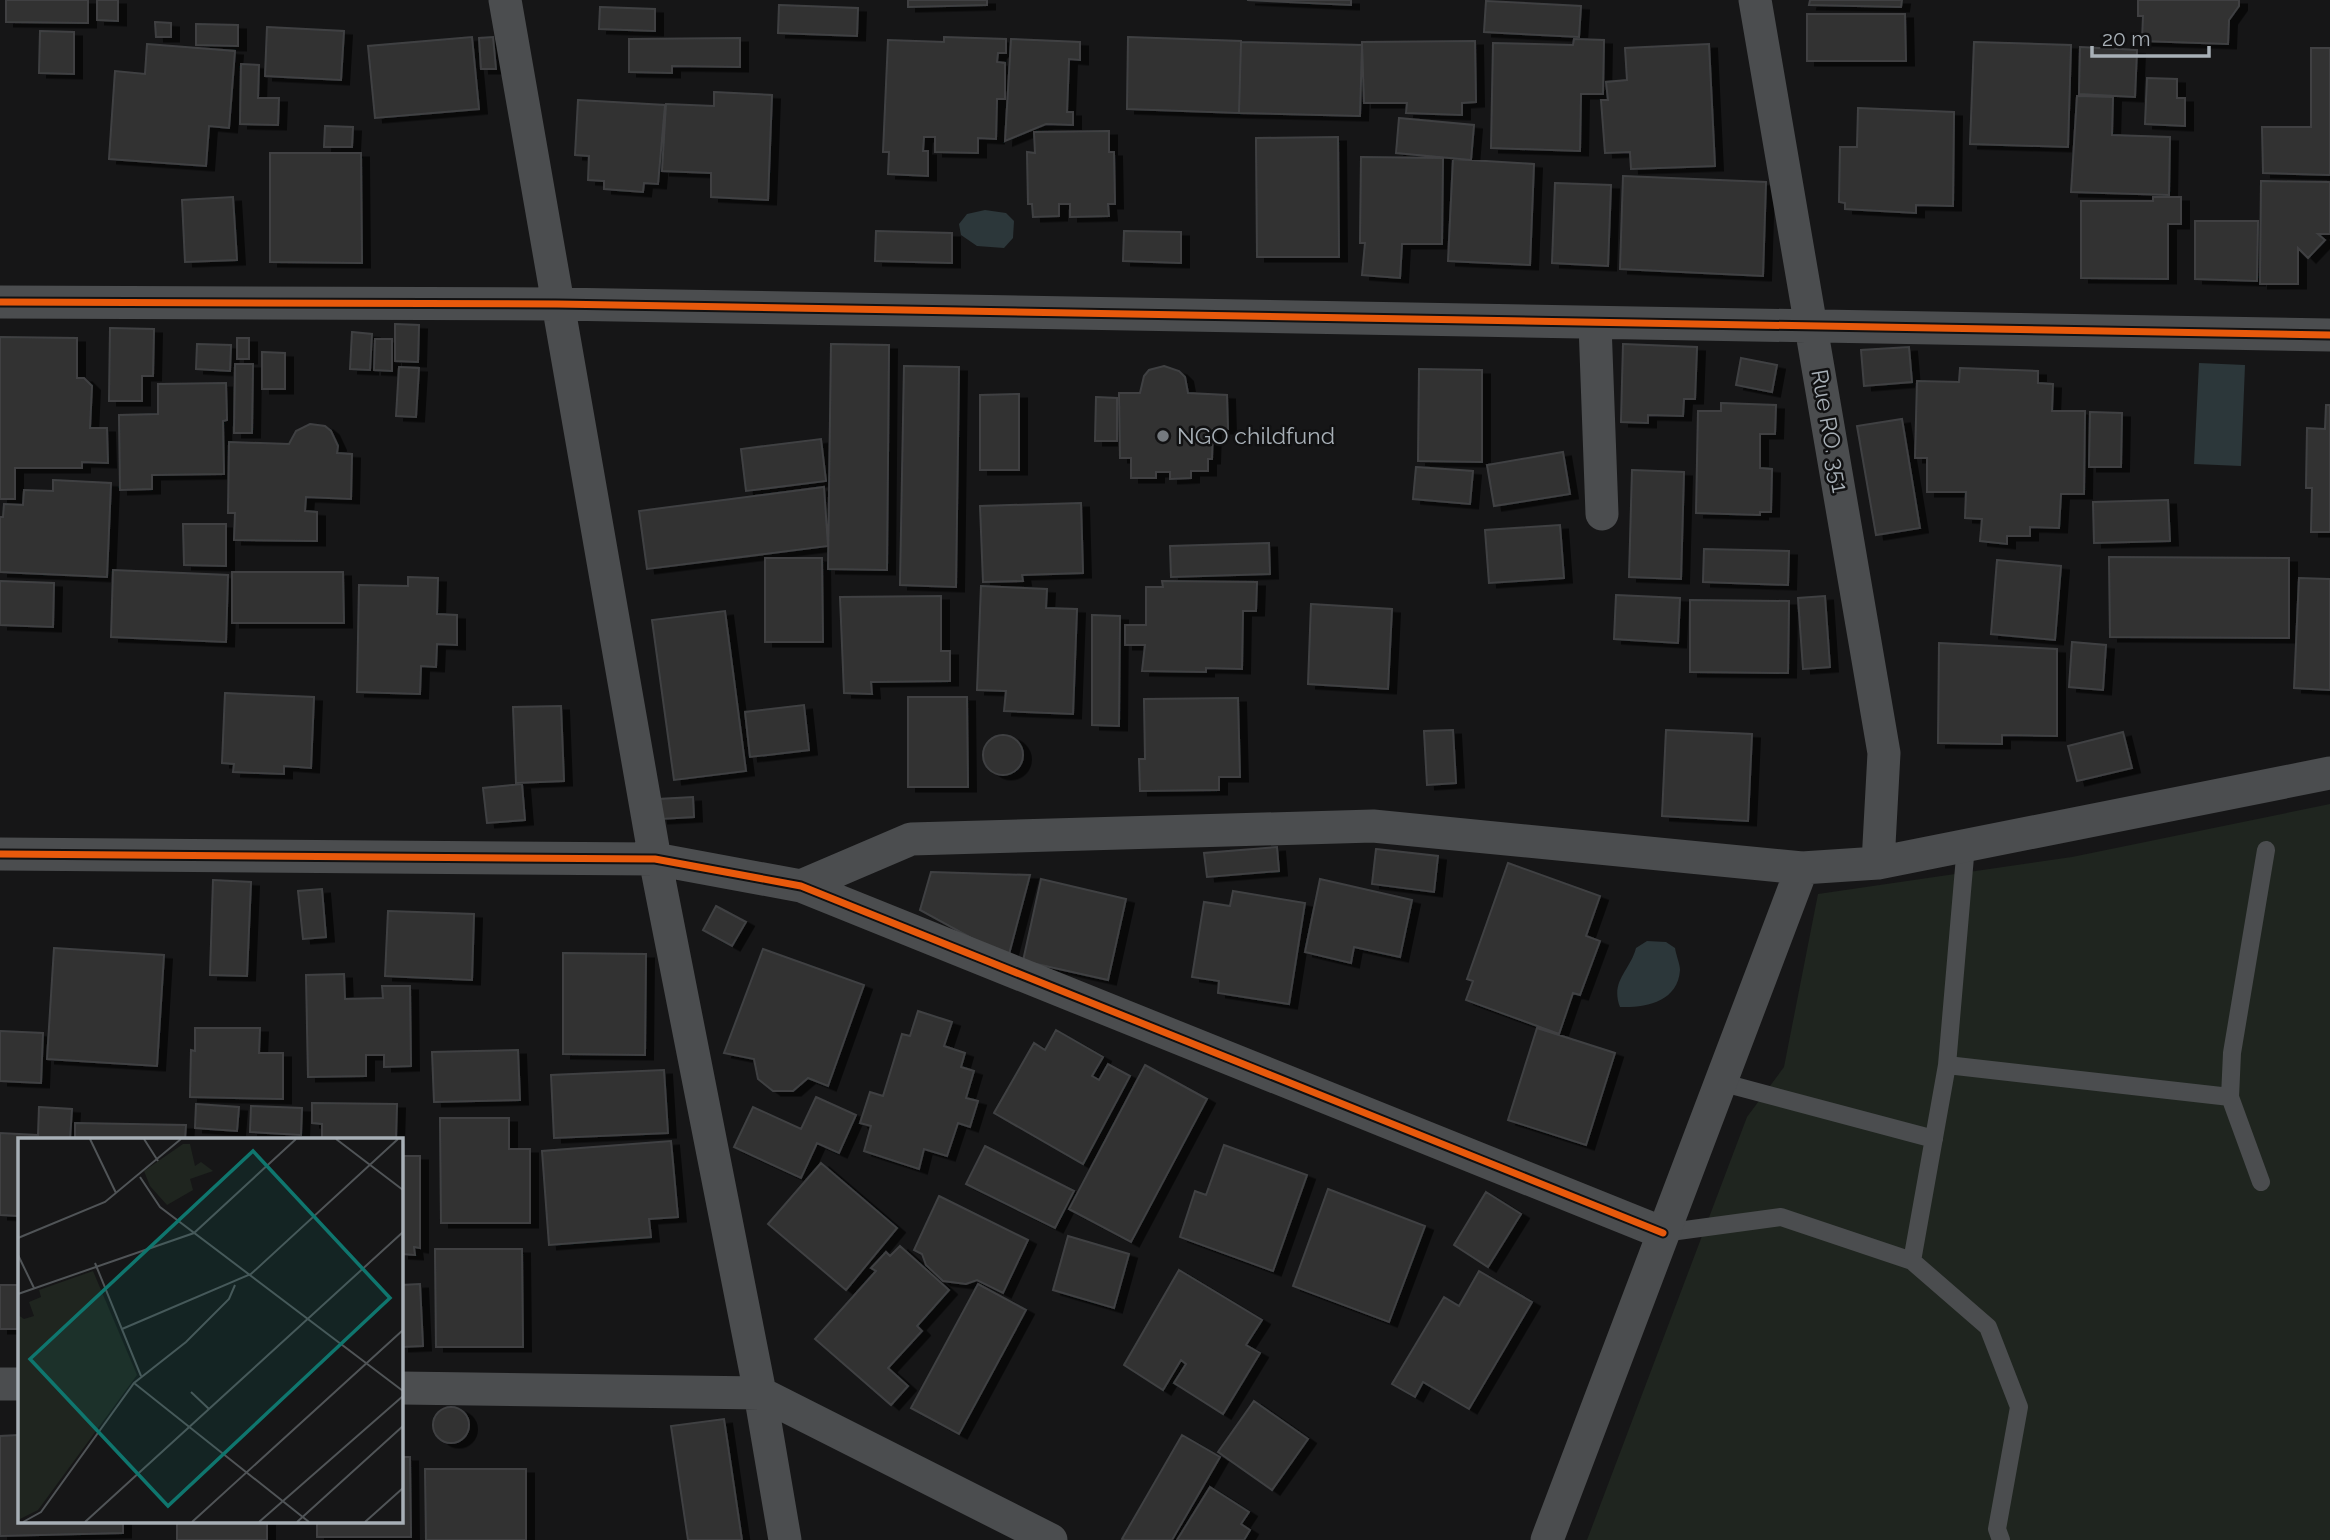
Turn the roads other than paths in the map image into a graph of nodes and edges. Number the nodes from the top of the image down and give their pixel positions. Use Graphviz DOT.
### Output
graph roads {
  1 [pos="505,0"];
  2 [pos="1755,0"];
  3 [pos="0,302"];
  4 [pos="557,304"];
  5 [pos="1595,324"];
  6 [pos="1812,328"];
  7 [pos="2330,335"];
  8 [pos="1602,514"];
  9 [pos="2330,773"];
  10 [pos="1966,845"];
  11 [pos="2266,850"];
  12 [pos="0,854"];
  13 [pos="655,859"];
  14 [pos="1878,863"];
  15 [pos="1802,868"];
  16 [pos="801,887"];
  17 [pos="1947,1065"];
  18 [pos="1720,1082"];
  19 [pos="2230,1097"];
  20 [pos="1934,1139"];
  21 [pos="2261,1182"];
  22 [pos="1662,1233"];
  23 [pos="1912,1261"];
  24 [pos="0,1384"];
  25 [pos="18,1384"];
  26 [pos="402,1388"];
  27 [pos="760,1393"];
  28 [pos="785,1540"];
  29 [pos="1051,1540"];
  30 [pos="1546,1540"];
  31 [pos="2001,1540"];
  1 -- 4 [label="street"];
  2 -- 6 [label="street, Rue RO. 351"];
  3 -- 4 [label="street"];
  4 -- 5 [label="street"];
  4 -- 13 [label="street"];
  5 -- 6 [label="street"];
  5 -- 8 [label="street"];
  6 -- 7 [label="street"];
  6 -- 14 [label="street, Rue RO. 351"];
  9 -- 10 [label="street"];
  10 -- 14 [label="street"];
  10 -- 17 [label="lane"];
  11 -- 19 [label="lane"];
  12 -- 13 [label="street"];
  13 -- 16 [label="street"];
  13 -- 27 [label="street"];
  14 -- 15 [label="street"];
  15 -- 16 [label="street"];
  15 -- 18 [label="street"];
  16 -- 22 [label="street"];
  17 -- 19 [label="lane"];
  17 -- 20 [label="lane"];
  18 -- 20 [label="lane"];
  18 -- 22 [label="street"];
  19 -- 21 [label="lane"];
  20 -- 23 [label="lane"];
  22 -- 23 [label="lane"];
  22 -- 30 [label="street"];
  23 -- 31 [label="lane"];
  24 -- 25 [label="street"];
  26 -- 27 [label="street"];
  27 -- 28 [label="street"];
  27 -- 29 [label="street"];
}
